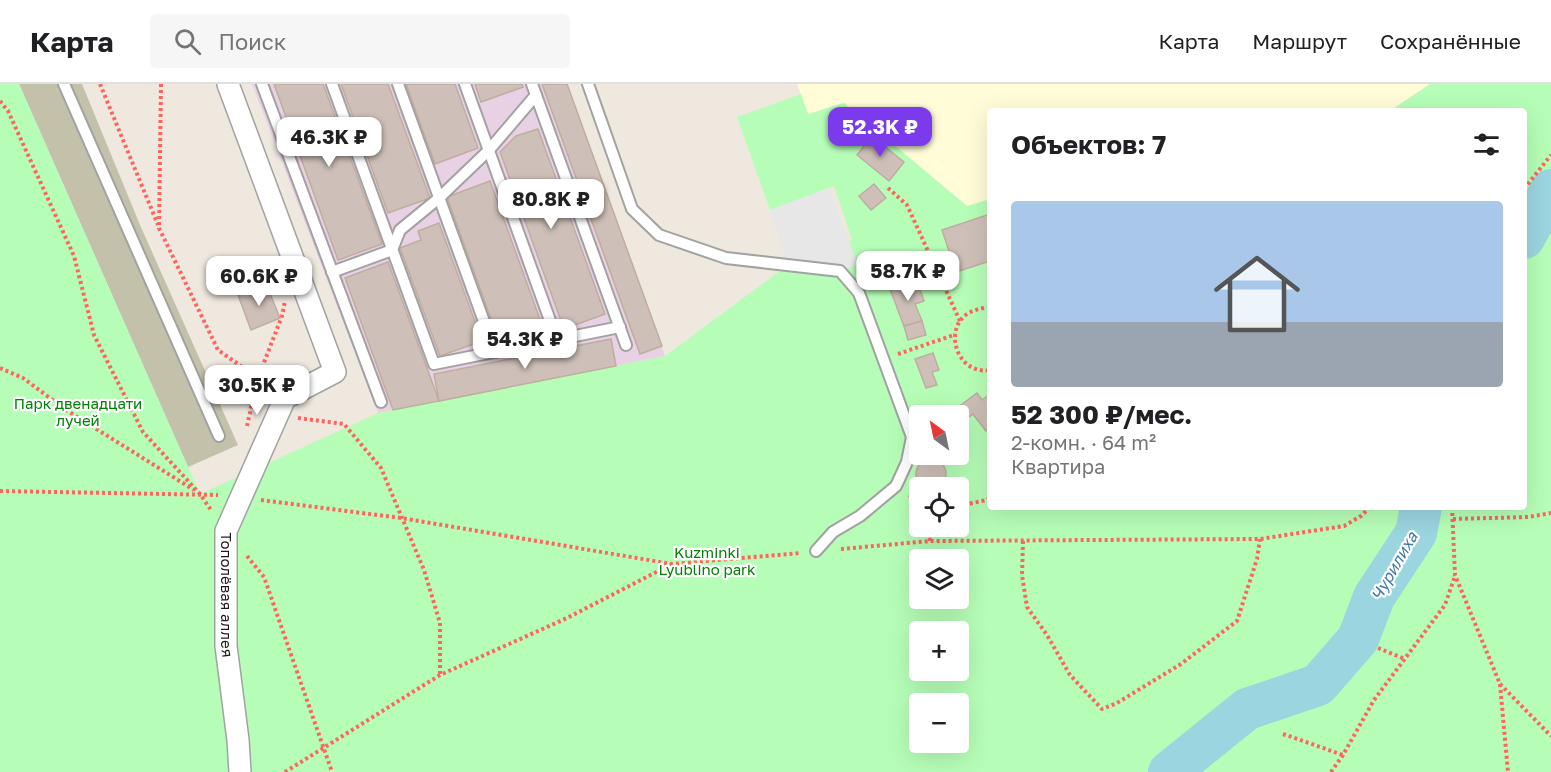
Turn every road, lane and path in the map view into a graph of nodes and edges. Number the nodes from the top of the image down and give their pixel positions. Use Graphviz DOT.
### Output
graph roads {
  1 [pos="64,84"];
  2 [pos="100,84"];
  3 [pos="161,84"];
  4 [pos="228,84"];
  5 [pos="262,84"];
  6 [pos="332,84"];
  7 [pos="398,84"];
  8 [pos="465,84"];
  9 [pos="532,84"];
  10 [pos="588,84"];
  11 [pos="536,95"];
  12 [pos="0,101"];
  13 [pos="489,150"];
  14 [pos="1551,155"];
  15 [pos="1527,185"];
  16 [pos="888,188"];
  17 [pos="439,198"];
  18 [pos="159,228"];
  19 [pos="392,250"];
  20 [pos="294,263"];
  21 [pos="332,272"];
  22 [pos="987,308"];
  23 [pos="960,321"];
  24 [pos="620,327"];
  25 [pos="954,335"];
  26 [pos="557,340"];
  27 [pos="626,345"];
  28 [pos="495,352"];
  29 [pos="884,360"];
  30 [pos="0,368"];
  31 [pos="987,371"];
  32 [pos="258,378"];
  33 [pos="381,402"];
  34 [pos="279,416"];
  35 [pos="245,433"];
  36 [pos="219,436"];
  37 [pos="0,491"];
  38 [pos="200,494"];
  39 [pos="241,497"];
  40 [pos="987,500"];
  41 [pos="969,504"];
  42 [pos="1367,510"];
  43 [pos="1452,510"];
  44 [pos="1551,513"];
  45 [pos="401,518"];
  46 [pos="1453,519"];
  47 [pos="226,531"];
  48 [pos="930,537"];
  49 [pos="1260,539"];
  50 [pos="930,541"];
  51 [pos="1023,541"];
  52 [pos="990,542"];
  53 [pos="816,551"];
  54 [pos="1455,575"];
  55 [pos="1378,648"];
  56 [pos="1405,659"];
  57 [pos="440,675"];
  58 [pos="1500,684"];
  59 [pos="1283,734"];
  60 [pos="1551,736"];
  61 [pos="324,747"];
  62 [pos="1343,755"];
  63 [pos="240,772"];
  64 [pos="285,772"];
  65 [pos="332,772"];
  66 [pos="1331,772"];
  67 [pos="1508,772"];
  1 -- 36 [label="lane"];
  2 -- 18 [label="path"];
  3 -- 18 [label="path"];
  4 -- 20 [label="street, Тополёвая аллея"];
  5 -- 21 [label="lane"];
  6 -- 19 [label="lane"];
  7 -- 17 [label="lane"];
  8 -- 13 [label="lane"];
  9 -- 11 [label="lane"];
  10 -- 29 [label="lane"];
  11 -- 13 [label="lane"];
  11 -- 24 [label="lane"];
  12 -- 38 [label="path"];
  13 -- 17 [label="lane"];
  13 -- 26 [label="lane"];
  14 -- 15 [label="path"];
  16 -- 23 [label="path"];
  17 -- 19 [label="lane"];
  17 -- 28 [label="lane"];
  18 -- 32 [label="path"];
  19 -- 21 [label="lane"];
  19 -- 28 [label="lane"];
  20 -- 32 [label="path"];
  20 -- 34 [label="street, Тополёвая аллея"];
  21 -- 33 [label="lane"];
  22 -- 23 [label="path"];
  23 -- 25 [label="path"];
  24 -- 26 [label="lane"];
  24 -- 27 [label="lane"];
  25 -- 29 [label="path"];
  25 -- 31 [label="path"];
  26 -- 28 [label="lane"];
  29 -- 53 [label="lane"];
  30 -- 38 [label="path"];
  32 -- 35 [label="path"];
  34 -- 39 [label="street, Тополёвая аллея"];
  34 -- 45 [label="path"];
  37 -- 38 [label="path"];
  38 -- 39 [label="path"];
  38 -- 47 [label="path"];
  39 -- 45 [label="path"];
  39 -- 47 [label="street, Тополёвая аллея"];
  40 -- 41 [label="path"];
  42 -- 49 [label="path"];
  43 -- 46 [label="path"];
  44 -- 46 [label="path"];
  45 -- 57 [label="path"];
  45 -- 57 [label="path"];
  46 -- 54 [label="path"];
  47 -- 61 [label="path"];
  47 -- 63 [label="street, Тополёвая аллея"];
  48 -- 50 [label="path"];
  49 -- 51 [label="path"];
  49 -- 51 [label="path"];
  51 -- 52 [label="path"];
  54 -- 56 [label="path"];
  54 -- 58 [label="path"];
  55 -- 56 [label="path"];
  56 -- 62 [label="path"];
  57 -- 61 [label="path"];
  58 -- 60 [label="path"];
  58 -- 67 [label="path"];
  59 -- 62 [label="path"];
  61 -- 64 [label="path"];
  61 -- 65 [label="path"];
  62 -- 66 [label="path"];
}
